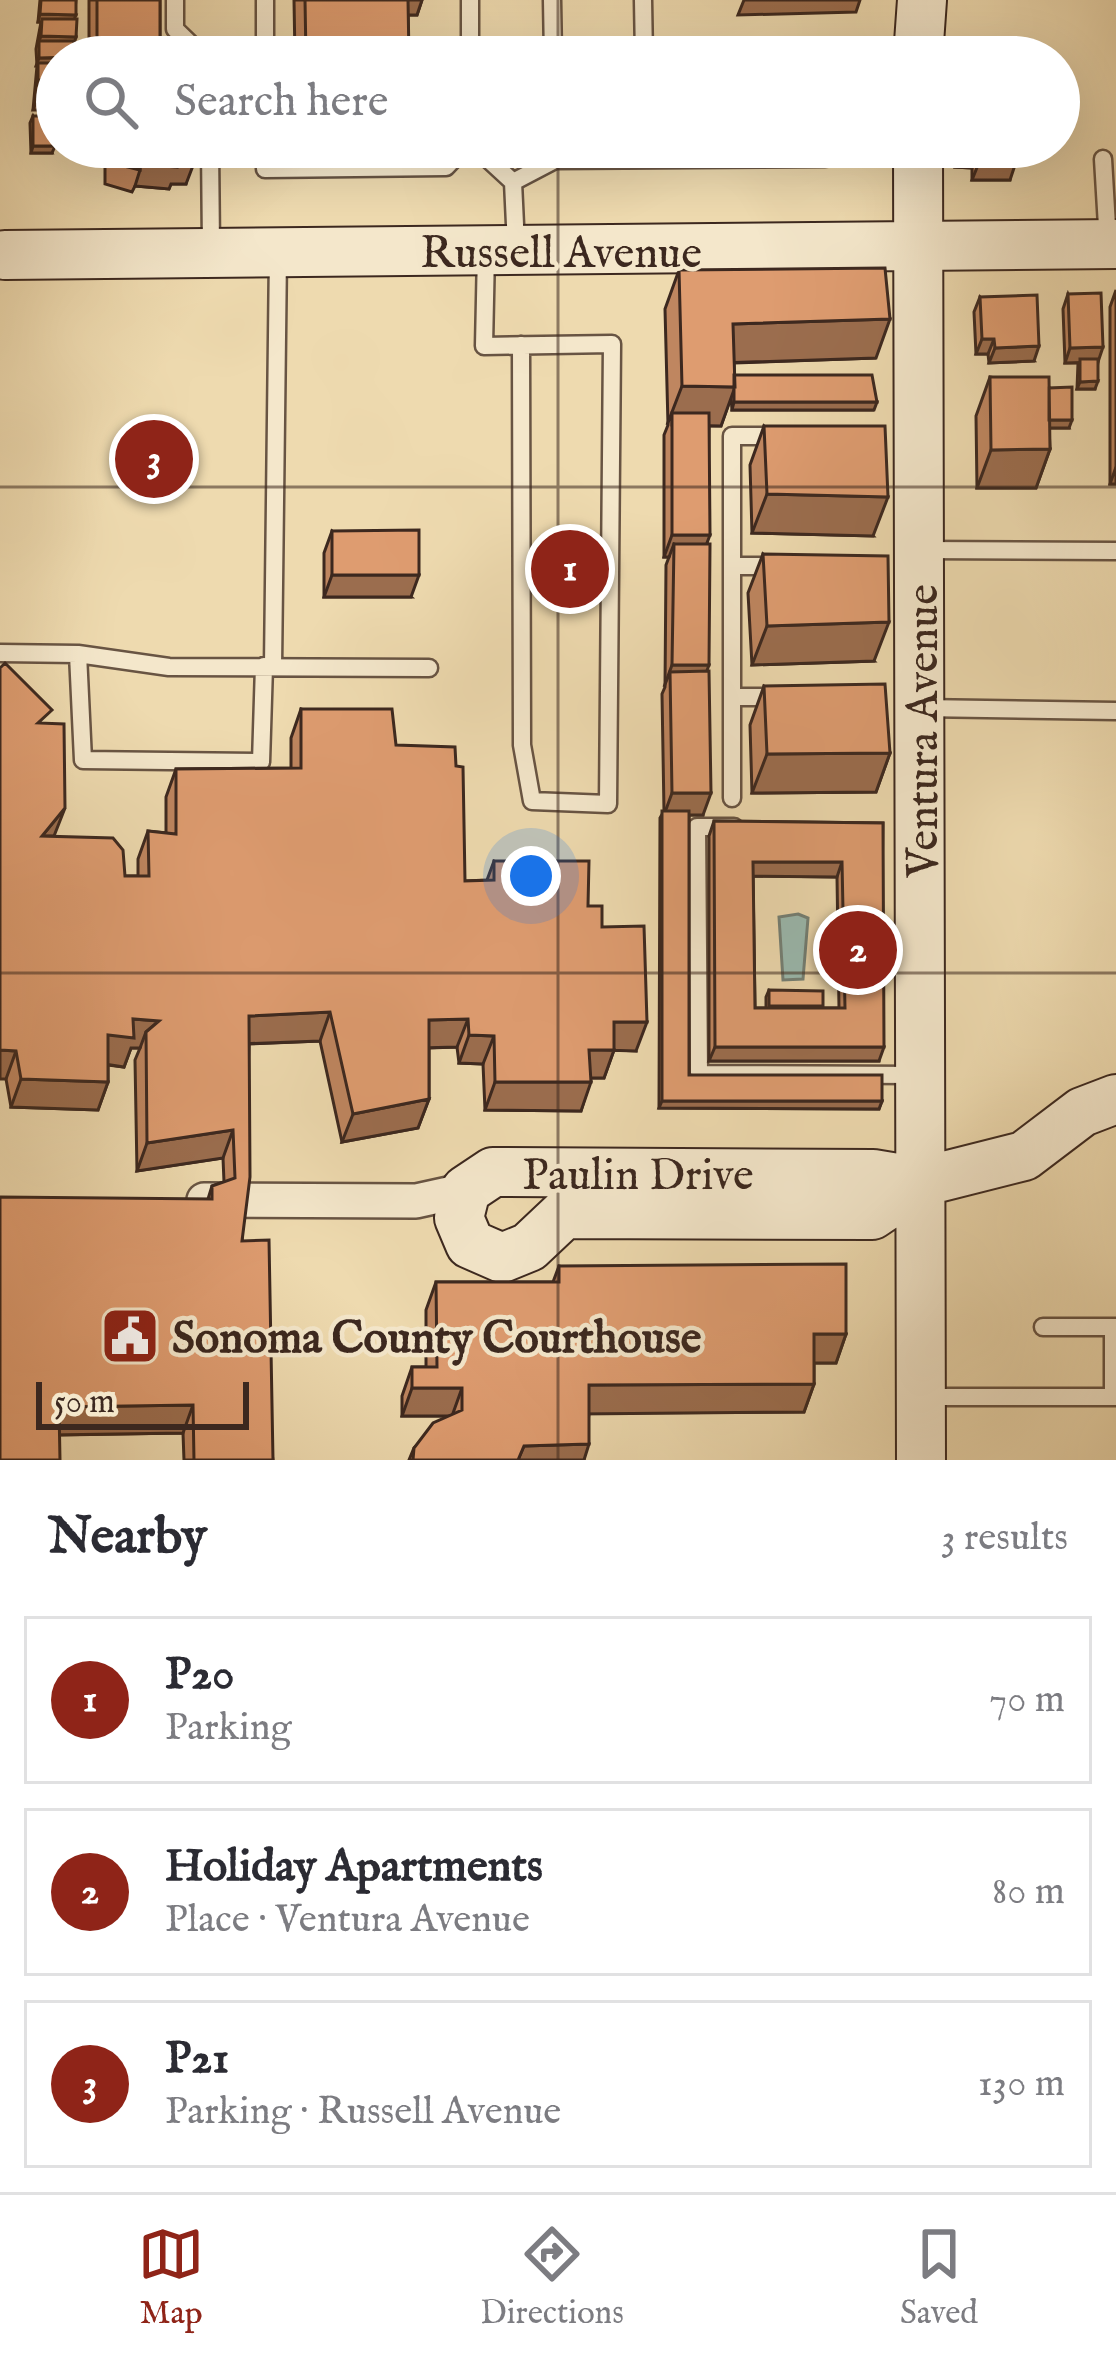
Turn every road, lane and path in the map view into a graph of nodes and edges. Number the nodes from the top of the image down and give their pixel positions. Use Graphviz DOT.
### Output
graph roads {
  1 [pos="175,0"];
  2 [pos="266,0"];
  3 [pos="470,0"];
  4 [pos="552,0"];
  5 [pos="643,0"];
  6 [pos="922,0"];
  7 [pos="183,36"];
  8 [pos="266,36"];
  9 [pos="470,36"];
  10 [pos="553,36"];
  11 [pos="644,36"];
  12 [pos="919,36"];
  13 [pos="1103,159"];
  14 [pos="210,168"];
  15 [pos="265,168"];
  16 [pos="356,168"];
  17 [pos="498,168"];
  18 [pos="534,168"];
  19 [pos="918,168"];
  20 [pos="513,182"];
  21 [pos="1112,244"];
  22 [pos="920,249"];
  23 [pos="501,251"];
  24 [pos="2,253"];
  25 [pos="278,253"];
  26 [pos="211,254"];
  27 [pos="520,345"];
  28 [pos="802,436"];
  29 [pos="1116,551"];
  30 [pos="912,561"];
  31 [pos="732,566"];
  32 [pos="802,566"];
  33 [pos="0,653"];
  34 [pos="78,654"];
  35 [pos="268,666"];
  36 [pos="429,668"];
  37 [pos="732,697"];
  38 [pos="802,697"];
  39 [pos="912,701"];
  40 [pos="1116,711"];
  41 [pos="732,798"];
  42 [pos="763,827"];
  43 [pos="921,1075"];
  44 [pos="1116,1099"];
  45 [pos="921,1182"];
  46 [pos="466,1190"];
  47 [pos="174,1200"];
  48 [pos="1042,1327"];
  49 [pos="1114,1327"];
  50 [pos="1115,1396"];
  51 [pos="921,1397"];
  52 [pos="921,1460"];
  1 -- 7 [label="lane"];
  2 -- 8 [label="lane"];
  3 -- 9 [label="lane"];
  4 -- 10 [label="lane"];
  5 -- 11 [label="lane"];
  6 -- 12 [label="street"];
  13 -- 21 [label="lane"];
  14 -- 26 [label="lane"];
  15 -- 16 [label="lane"];
  17 -- 20 [label="lane"];
  18 -- 20 [label="lane"];
  19 -- 22 [label="street, Ventura Avenue"];
  20 -- 23 [label="lane"];
  21 -- 22 [label="street, Russell Avenue"];
  22 -- 23 [label="street, Russell Avenue"];
  22 -- 30 [label="street, Ventura Avenue"];
  23 -- 25 [label="street, Russell Avenue"];
  23 -- 27 [label="lane"];
  24 -- 26 [label="street, Russell Avenue"];
  25 -- 26 [label="street, Russell Avenue"];
  25 -- 35 [label="lane"];
  27 -- 27 [label="lane"];
  28 -- 31 [label="lane"];
  29 -- 30 [label="lane"];
  30 -- 39 [label="street, Ventura Avenue"];
  31 -- 32 [label="lane"];
  31 -- 37 [label="lane"];
  33 -- 34 [label="lane"];
  34 -- 35 [label="lane"];
  34 -- 35 [label="lane"];
  35 -- 36 [label="lane"];
  37 -- 38 [label="lane"];
  37 -- 41 [label="lane"];
  39 -- 40 [label="lane"];
  39 -- 43 [label="street, Ventura Avenue"];
  42 -- 43 [label="lane"];
  43 -- 45 [label="street, Ventura Avenue"];
  44 -- 45 [label="street, Paulin Drive"];
  45 -- 46 [label="street, Paulin Drive"];
  45 -- 46 [label="street, Paulin Drive"];
  45 -- 51 [label="street, Ventura Avenue"];
  46 -- 47 [label="street"];
  48 -- 49 [label="lane"];
  49 -- 50 [label="lane"];
  50 -- 51 [label="lane"];
  51 -- 52 [label="street, Ventura Avenue"];
}
